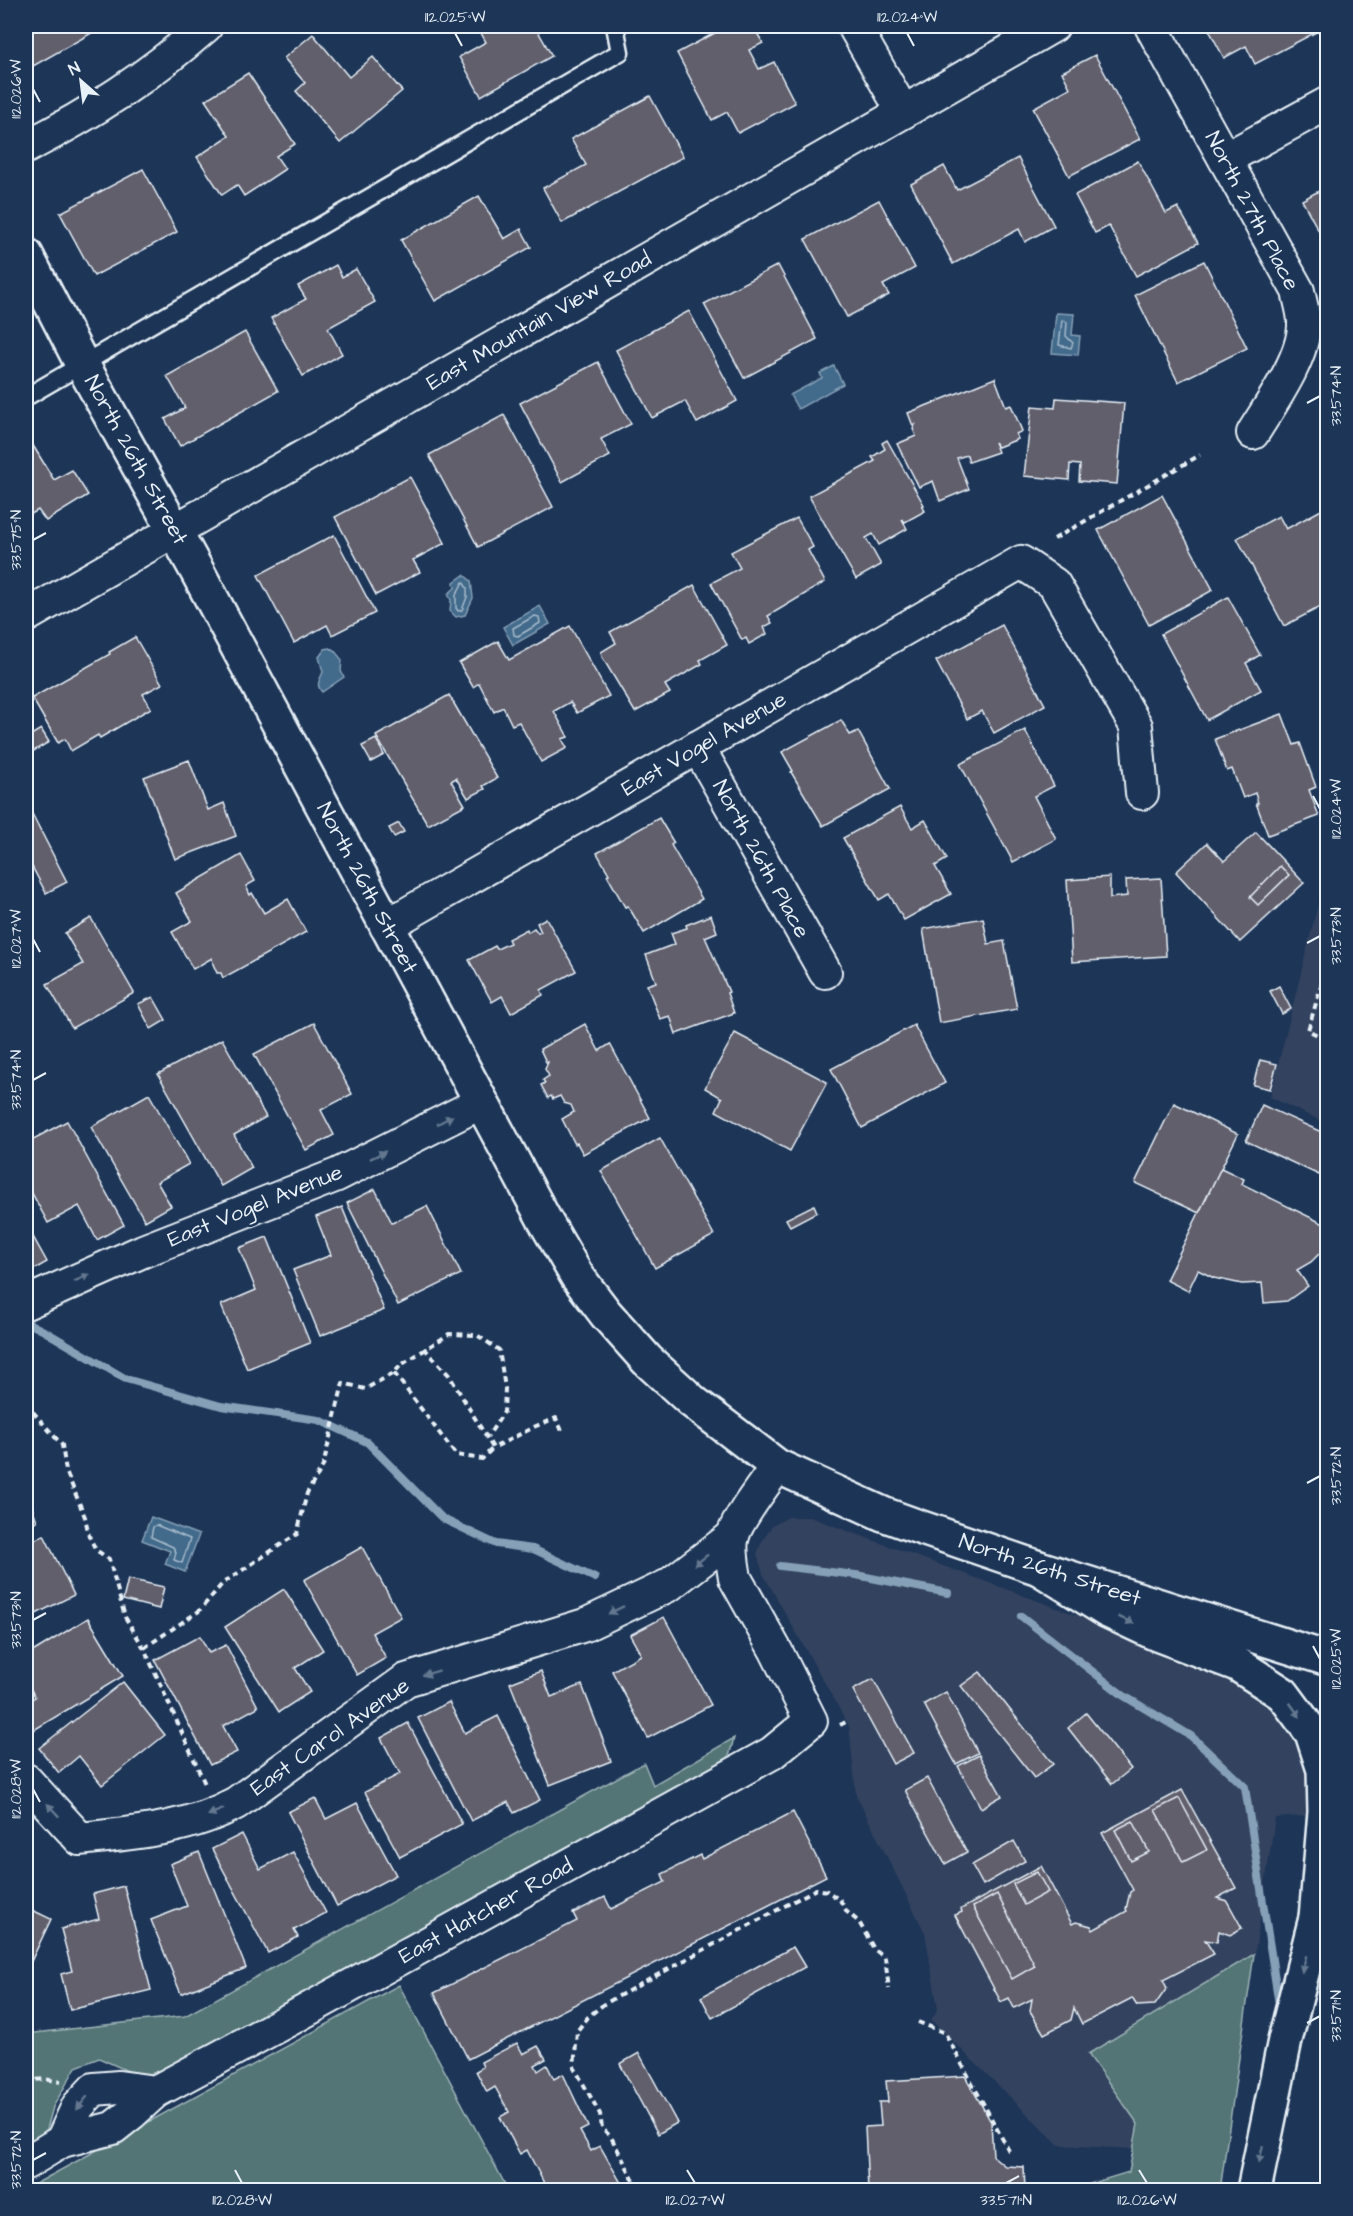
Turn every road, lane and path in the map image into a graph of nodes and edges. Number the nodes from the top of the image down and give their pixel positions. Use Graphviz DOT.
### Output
graph roads {
  1 [pos="206,26"];
  2 [pos="615,26"];
  3 [pos="854,26"];
  4 [pos="1053,26"];
  5 [pos="1151,26"];
  6 [pos="1328,103"];
  7 [pos="903,112"];
  8 [pos="26,147"];
  9 [pos="1225,159"];
  10 [pos="26,255"];
  11 [pos="82,364"];
  12 [pos="26,397"];
  13 [pos="1253,433"];
  14 [pos="1200,455"];
  15 [pos="175,531"];
  16 [pos="1054,539"];
  17 [pos="26,616"];
  18 [pos="698,747"];
  19 [pos="1142,793"];
  20 [pos="386,926"];
  21 [pos="1328,963"];
  22 [pos="825,972"];
  23 [pos="1328,1041"];
  24 [pos="482,1102"];
  25 [pos="27,1302"];
  26 [pos="424,1348"];
  27 [pos="394,1373"];
  28 [pos="26,1404"];
  29 [pos="563,1433"];
  30 [pos="488,1436"];
  31 [pos="493,1448"];
  32 [pos="777,1466"];
  33 [pos="733,1536"];
  34 [pos="1040,1568"];
  35 [pos="144,1648"];
  36 [pos="1328,1659"];
  37 [pos="26,1780"];
  38 [pos="209,1792"];
  39 [pos="1328,1888"];
  40 [pos="1316,1918"];
  41 [pos="890,1989"];
  42 [pos="918,2022"];
  43 [pos="155,2092"];
  44 [pos="62,2141"];
  45 [pos="1010,2151"];
  46 [pos="26,2163"];
  47 [pos="639,2190"];
  48 [pos="1254,2190"];
  1 -- 8 [label="street"];
  2 -- 11 [label="lane"];
  3 -- 7 [label="street"];
  4 -- 7 [label="street, East Mountain View Road"];
  5 -- 9 [label="street, North 27th Place"];
  6 -- 9 [label="street"];
  7 -- 15 [label="street, East Mountain View Road"];
  9 -- 13 [label="street, North 27th Place"];
  10 -- 11 [label="main road, North 26th Street"];
  11 -- 12 [label="lane"];
  11 -- 15 [label="main road, North 26th Street"];
  14 -- 16 [label="path"];
  15 -- 17 [label="street, East Mountain View Road"];
  15 -- 20 [label="main road, North 26th Street"];
  18 -- 19 [label="street, East Vogel Avenue"];
  18 -- 20 [label="street, East Vogel Avenue"];
  18 -- 22 [label="street, North 26th Place"];
  20 -- 24 [label="main road, North 26th Street"];
  21 -- 23 [label="path"];
  25 -- 24 [label="street, East Vogel Avenue, one-way"];
  24 -- 32 [label="main road, North 26th Street"];
  26 -- 27 [label="path"];
  26 -- 30 [label="path"];
  26 -- 30 [label="path"];
  27 -- 31 [label="path"];
  27 -- 35 [label="path"];
  28 -- 35 [label="path"];
  29 -- 31 [label="path"];
  30 -- 31 [label="path"];
  32 -- 33 [label="street"];
  32 -- 34 [label="main road, North 26th Street"];
  33 -- 37 [label="street, East Carol Avenue, one-way"];
  33 -- 43 [label="street, East Hatcher Road"];
  34 -- 36 [label="main road, North 26th Street"];
  34 -- 40 [label="main road, one-way"];
  35 -- 38 [label="path"];
  39 -- 40 [label="main road"];
  40 -- 48 [label="main road, one-way"];
  41 -- 47 [label="path"];
  42 -- 45 [label="path"];
  43 -- 44 [label="street, East Hatcher Road"];
  43 -- 44 [label="street, one-way"];
  44 -- 46 [label="street, East Hatcher Road"];
}
